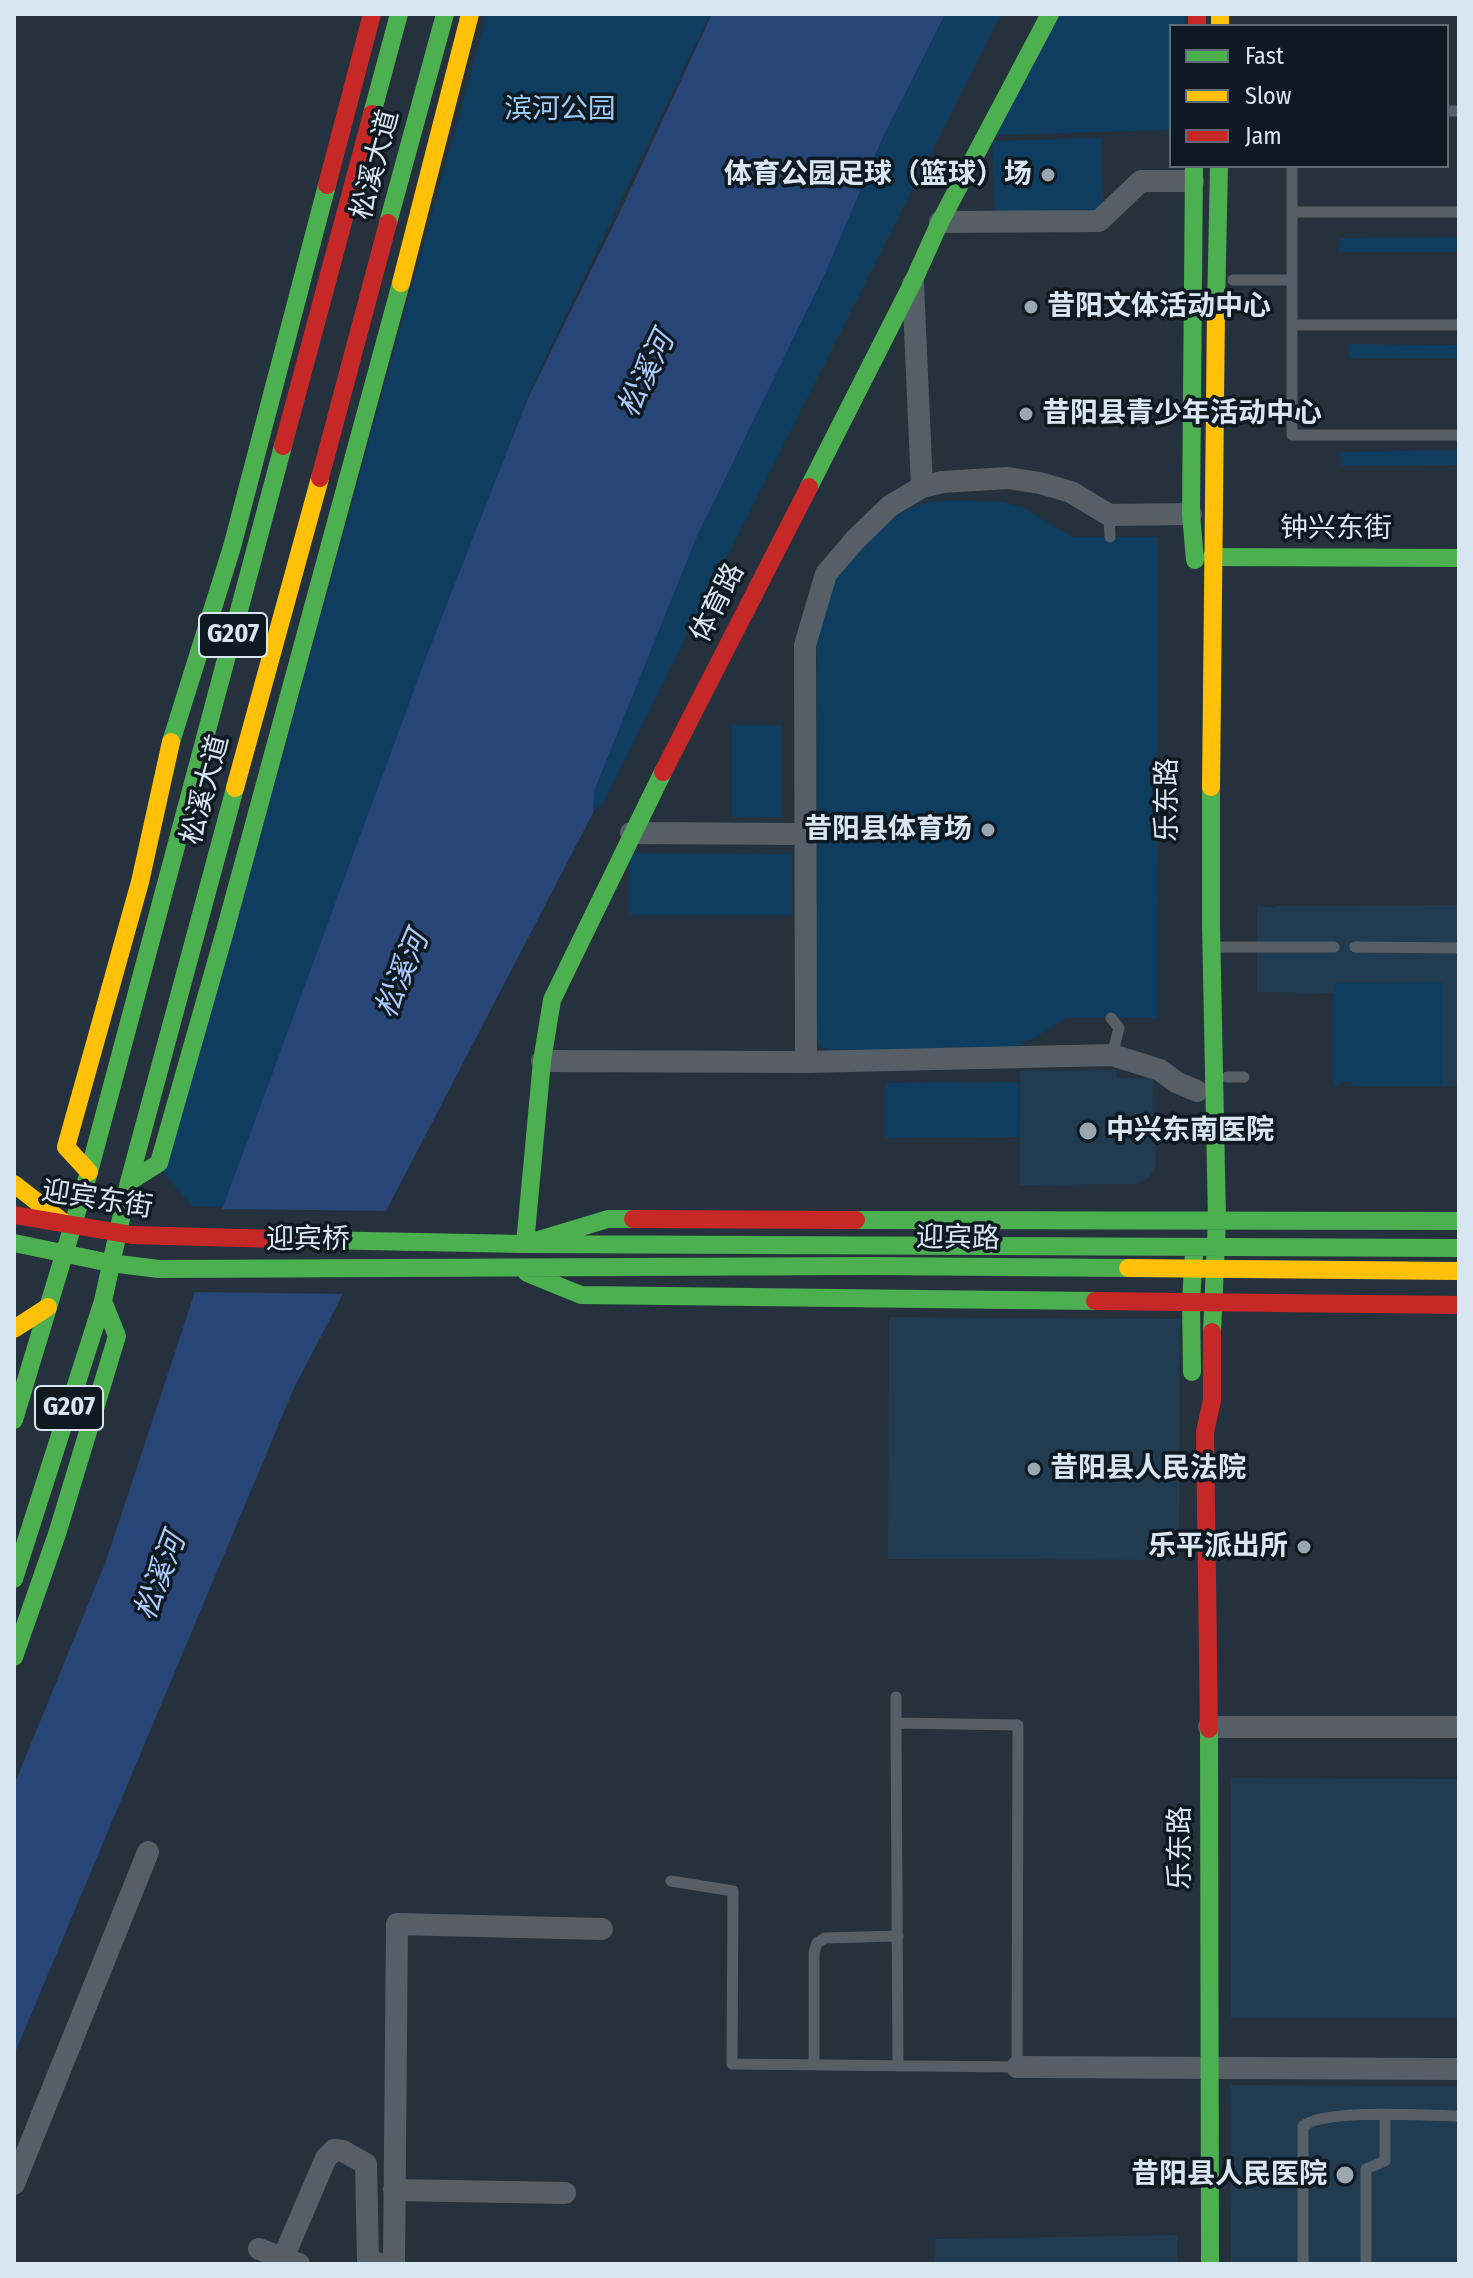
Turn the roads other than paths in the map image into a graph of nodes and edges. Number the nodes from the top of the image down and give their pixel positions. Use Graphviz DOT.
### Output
graph roads {
  1 [pos="372,14"];
  2 [pos="399,14"];
  3 [pos="470,14"];
  4 [pos="1050,14"];
  5 [pos="444,21"];
  6 [pos="464,33"];
  7 [pos="1219,168"];
  8 [pos="1292,168"];
  9 [pos="1194,174"];
  10 [pos="1292,212"];
  11 [pos="1459,212"];
  12 [pos="940,222"];
  13 [pos="1233,280"];
  14 [pos="1292,280"];
  15 [pos="913,282"];
  16 [pos="1292,325"];
  17 [pos="1459,325"];
  18 [pos="1459,435"];
  19 [pos="922,487"];
  20 [pos="1191,514"];
  21 [pos="1212,557"];
  22 [pos="1459,558"];
  23 [pos="631,833"];
  24 [pos="805,834"];
  25 [pos="1211,947"];
  26 [pos="1334,947"];
  27 [pos="1355,947"];
  28 [pos="1459,948"];
  29 [pos="1111,1018"];
  30 [pos="1112,1055"];
  31 [pos="542,1061"];
  32 [pos="806,1062"];
  33 [pos="1227,1077"];
  34 [pos="1244,1077"];
  35 [pos="1197,1091"];
  36 [pos="1197,1159"];
  37 [pos="89,1172"];
  38 [pos="129,1182"];
  39 [pos="14,1184"];
  40 [pos="1196,1212"];
  41 [pos="14,1215"];
  42 [pos="869,1218"];
  43 [pos="1217,1220"];
  44 [pos="1459,1221"];
  45 [pos="71,1228"];
  46 [pos="119,1236"];
  47 [pos="172,1238"];
  48 [pos="14,1243"];
  49 [pos="467,1243"];
  50 [pos="525,1244"];
  51 [pos="870,1244"];
  52 [pos="1194,1246"];
  53 [pos="1215,1246"];
  54 [pos="1459,1248"];
  55 [pos="63,1254"];
  56 [pos="14,1261"];
  57 [pos="110,1263"];
  58 [pos="870,1266"];
  59 [pos="457,1267"];
  60 [pos="514,1268"];
  61 [pos="159,1269"];
  62 [pos="1193,1270"];
  63 [pos="1214,1270"];
  64 [pos="1459,1271"];
  65 [pos="870,1297"];
  66 [pos="103,1301"];
  67 [pos="1191,1301"];
  68 [pos="1212,1301"];
  69 [pos="1459,1305"];
  70 [pos="48,1307"];
  71 [pos="14,1329"];
  72 [pos="14,1420"];
  73 [pos="1205,1432"];
  74 [pos="14,1579"];
  75 [pos="14,1657"];
  76 [pos="896,1697"];
  77 [pos="896,1723"];
  78 [pos="1209,1727"];
  79 [pos="1459,1727"];
  80 [pos="148,1852"];
  81 [pos="671,1881"];
  82 [pos="602,1929"];
  83 [pos="898,1936"];
  84 [pos="814,2065"];
  85 [pos="898,2066"];
  86 [pos="1017,2067"];
  87 [pos="1209,2069"];
  88 [pos="1459,2069"];
  89 [pos="1385,2116"];
  90 [pos="1459,2116"];
  91 [pos="14,2184"];
  92 [pos="394,2190"];
  93 [pos="565,2193"];
  94 [pos="259,2249"];
  95 [pos="291,2261"];
  96 [pos="380,2264"];
  97 [pos="394,2264"];
  98 [pos="1210,2264"];
  99 [pos="1303,2264"];
  100 [pos="1366,2264"];
  1 -- 37 [label="main road"];
  2 -- 37 [label="main road, 松溪大道 / G207"];
  3 -- 6 [label="main road"];
  4 -- 12 [label="main road, 体育路"];
  5 -- 6 [label="main road"];
  5 -- 38 [label="main road, 松溪大道 / G207"];
  6 -- 38 [label="main road"];
  7 -- 21 [label="main road, 乐东路"];
  8 -- 10 [label="lane"];
  9 -- 12 [label="street"];
  9 -- 20 [label="main road, 乐东路"];
  10 -- 11 [label="lane"];
  10 -- 14 [label="lane"];
  12 -- 15 [label="main road, 体育路"];
  13 -- 14 [label="lane"];
  14 -- 16 [label="lane"];
  15 -- 19 [label="street"];
  15 -- 23 [label="main road, 体育路"];
  16 -- 17 [label="lane"];
  16 -- 18 [label="lane"];
  19 -- 20 [label="street"];
  19 -- 24 [label="street"];
  20 -- 35 [label="main road, 乐东路"];
  21 -- 22 [label="main road, 钟兴东街"];
  21 -- 25 [label="main road, 乐东路"];
  23 -- 24 [label="street"];
  23 -- 31 [label="main road, 体育路"];
  24 -- 32 [label="street"];
  25 -- 26 [label="lane"];
  25 -- 43 [label="main road, 乐东路"];
  27 -- 28 [label="lane"];
  29 -- 30 [label="lane"];
  30 -- 32 [label="street"];
  30 -- 35 [label="street"];
  31 -- 32 [label="street"];
  31 -- 50 [label="main road, 体育路"];
  33 -- 34 [label="lane"];
  35 -- 36 [label="main road, 乐东路"];
  37 -- 45 [label="main road, 松溪大道 / G207"];
  38 -- 46 [label="main road, 松溪大道 / G207"];
  39 -- 45 [label="main road"];
  40 -- 42 [label="main road"];
  40 -- 43 [label="main road"];
  40 -- 52 [label="main road, 乐东路"];
  41 -- 45 [label="main road, 迎宾东街"];
  42 -- 50 [label="main road"];
  42 -- 51 [label="main road"];
  43 -- 44 [label="main road"];
  43 -- 53 [label="main road, 乐东路"];
  45 -- 46 [label="main road, 迎宾东街"];
  45 -- 55 [label="main road, 松溪大道 / G207"];
  46 -- 47 [label="main road, 迎宾东街"];
  46 -- 57 [label="main road, 松溪大道 / G207"];
  47 -- 49 [label="main road, 迎宾桥"];
  48 -- 55 [label="main road, 迎宾东街"];
  49 -- 50 [label="main road, 迎宾路"];
  50 -- 51 [label="main road, 迎宾路"];
  51 -- 52 [label="main road, 迎宾路"];
  52 -- 53 [label="main road, 迎宾路"];
  52 -- 62 [label="main road, 乐东路"];
  53 -- 54 [label="main road, 迎宾路"];
  53 -- 63 [label="main road, 乐东路"];
  55 -- 56 [label="main road"];
  55 -- 57 [label="main road, 迎宾东街"];
  55 -- 70 [label="main road, 松溪大道 / G207"];
  57 -- 61 [label="main road, 迎宾东街"];
  57 -- 66 [label="main road, 松溪大道 / G207"];
  58 -- 60 [label="main road, 迎宾路"];
  58 -- 62 [label="main road, 迎宾路"];
  58 -- 65 [label="main road"];
  59 -- 60 [label="main road, 迎宾路"];
  59 -- 61 [label="main road, 迎宾桥"];
  60 -- 65 [label="main road"];
  62 -- 63 [label="main road, 迎宾路"];
  62 -- 67 [label="main road, 乐东路"];
  63 -- 64 [label="main road, 迎宾路"];
  63 -- 68 [label="main road, 乐东路"];
  65 -- 67 [label="main road"];
  66 -- 74 [label="main road, 松溪大道 / G207"];
  66 -- 75 [label="main road"];
  67 -- 68 [label="main road"];
  67 -- 73 [label="main road, 乐东路"];
  68 -- 69 [label="main road"];
  68 -- 73 [label="main road, 乐东路"];
  70 -- 71 [label="main road"];
  70 -- 72 [label="main road, 松溪大道 / G207"];
  73 -- 78 [label="main road, 乐东路"];
  76 -- 77 [label="lane"];
  77 -- 83 [label="lane"];
  77 -- 86 [label="lane"];
  78 -- 79 [label="street"];
  78 -- 87 [label="main road, 乐东路"];
  80 -- 91 [label="street"];
  81 -- 84 [label="lane"];
  82 -- 92 [label="street"];
  83 -- 84 [label="lane"];
  83 -- 85 [label="lane"];
  84 -- 85 [label="lane"];
  85 -- 86 [label="lane"];
  86 -- 87 [label="street"];
  87 -- 88 [label="street"];
  87 -- 98 [label="main road, 乐东路"];
  89 -- 90 [label="lane"];
  89 -- 99 [label="lane"];
  89 -- 100 [label="lane"];
  92 -- 93 [label="street"];
  92 -- 97 [label="street"];
  94 -- 95 [label="street"];
  95 -- 96 [label="street"];
}
